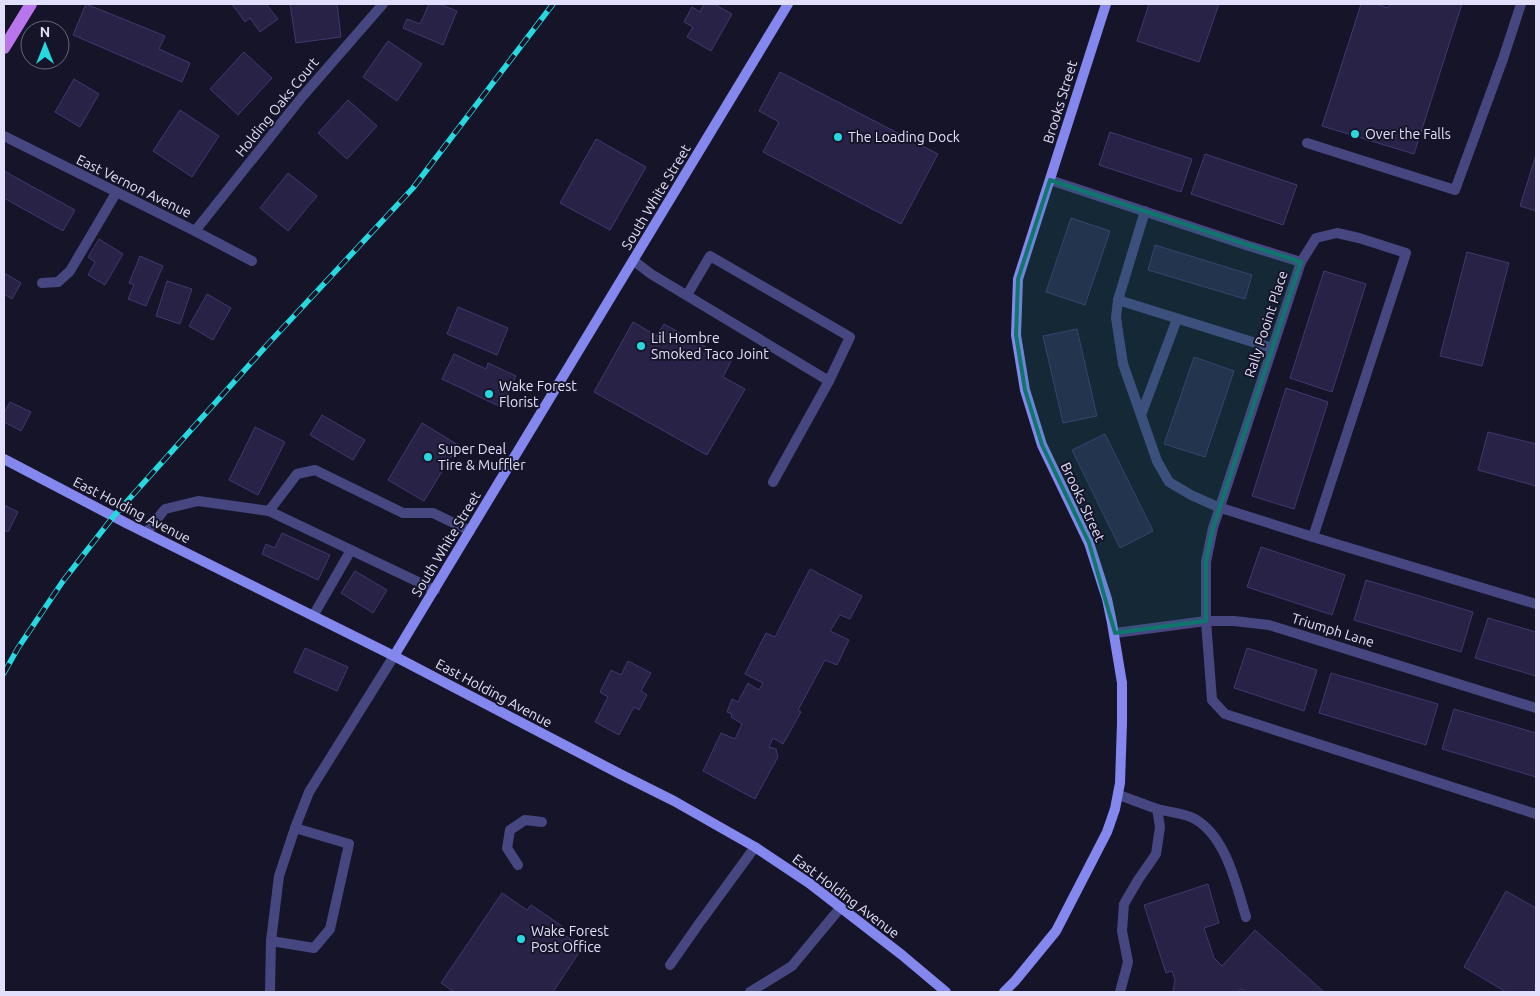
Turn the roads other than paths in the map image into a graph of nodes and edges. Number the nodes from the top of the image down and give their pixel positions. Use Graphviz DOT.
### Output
graph roads {
  1 [pos="30,4"];
  2 [pos="383,4"];
  3 [pos="788,4"];
  4 [pos="1106,4"];
  5 [pos="1521,4"];
  6 [pos="4,48"];
  7 [pos="4,136"];
  8 [pos="1307,143"];
  9 [pos="1050,180"];
  10 [pos="116,192"];
  11 [pos="1145,211"];
  12 [pos="195,231"];
  13 [pos="634,260"];
  14 [pos="252,261"];
  15 [pos="1301,262"];
  16 [pos="42,283"];
  17 [pos="686,295"];
  18 [pos="1118,300"];
  19 [pos="1177,319"];
  20 [pos="1272,348"];
  21 [pos="829,381"];
  22 [pos="1141,415"];
  23 [pos="4,459"];
  24 [pos="773,482"];
  25 [pos="1218,507"];
  26 [pos="269,511"];
  27 [pos="470,531"];
  28 [pos="146,533"];
  29 [pos="1313,537"];
  30 [pos="351,550"];
  31 [pos="434,590"];
  32 [pos="1536,604"];
  33 [pos="313,616"];
  34 [pos="1206,620"];
  35 [pos="1115,633"];
  36 [pos="394,656"];
  37 [pos="1536,708"];
  38 [pos="1119,794"];
  39 [pos="1157,809"];
  40 [pos="1536,814"];
  41 [pos="542,822"];
  42 [pos="295,828"];
  43 [pos="755,847"];
  44 [pos="518,864"];
  45 [pos="841,907"];
  46 [pos="1246,917"];
  47 [pos="271,940"];
  48 [pos="670,965"];
  49 [pos="270,992"];
  50 [pos="750,992"];
  51 [pos="946,992"];
  52 [pos="1004,992"];
  53 [pos="1120,992"];
  1 -- 6 [label="main road"];
  2 -- 12 [label="street, Holding Oaks Court"];
  3 -- 13 [label="street, South White Street"];
  4 -- 9 [label="street, Brooks Street"];
  5 -- 8 [label="street"];
  7 -- 10 [label="street, East Vernon Avenue"];
  9 -- 11 [label="street, Rally Pooint Place"];
  9 -- 35 [label="street, Brooks Street"];
  10 -- 12 [label="street, East Vernon Avenue"];
  10 -- 16 [label="street"];
  11 -- 15 [label="street, Rally Pooint Place"];
  11 -- 18 [label="street"];
  12 -- 14 [label="street, East Vernon Avenue"];
  13 -- 17 [label="street"];
  13 -- 27 [label="street, South White Street"];
  15 -- 20 [label="street, Rally Pooint Place"];
  15 -- 29 [label="street"];
  17 -- 21 [label="street"];
  17 -- 21 [label="street"];
  18 -- 19 [label="street"];
  18 -- 22 [label="street"];
  19 -- 20 [label="street"];
  19 -- 22 [label="street"];
  20 -- 25 [label="street, Rally Pooint Place"];
  21 -- 24 [label="street"];
  22 -- 25 [label="street"];
  23 -- 28 [label="street, East Holding Avenue"];
  25 -- 29 [label="street"];
  25 -- 34 [label="street, Rally Pooint Place"];
  26 -- 27 [label="street"];
  26 -- 28 [label="street"];
  26 -- 30 [label="street"];
  27 -- 31 [label="street, South White Street"];
  28 -- 33 [label="street, East Holding Avenue"];
  29 -- 32 [label="street"];
  30 -- 31 [label="street"];
  30 -- 33 [label="street"];
  31 -- 36 [label="street, South White Street"];
  33 -- 36 [label="street, East Holding Avenue"];
  34 -- 35 [label="street, Triumph Lane"];
  34 -- 37 [label="street, Triumph Lane"];
  34 -- 40 [label="street, Rally Pooint Place"];
  35 -- 38 [label="street, Brooks Street"];
  36 -- 42 [label="street, South White Street"];
  36 -- 43 [label="street, East Holding Avenue"];
  38 -- 39 [label="street"];
  38 -- 52 [label="street, Brooks Street"];
  39 -- 46 [label="street"];
  39 -- 53 [label="street"];
  41 -- 44 [label="street"];
  42 -- 47 [label="street, South White Street"];
  42 -- 47 [label="street"];
  43 -- 45 [label="street, East Holding Avenue"];
  43 -- 48 [label="street"];
  45 -- 50 [label="street"];
  45 -- 51 [label="street, East Holding Avenue"];
  47 -- 49 [label="street, South White Street"];
}
